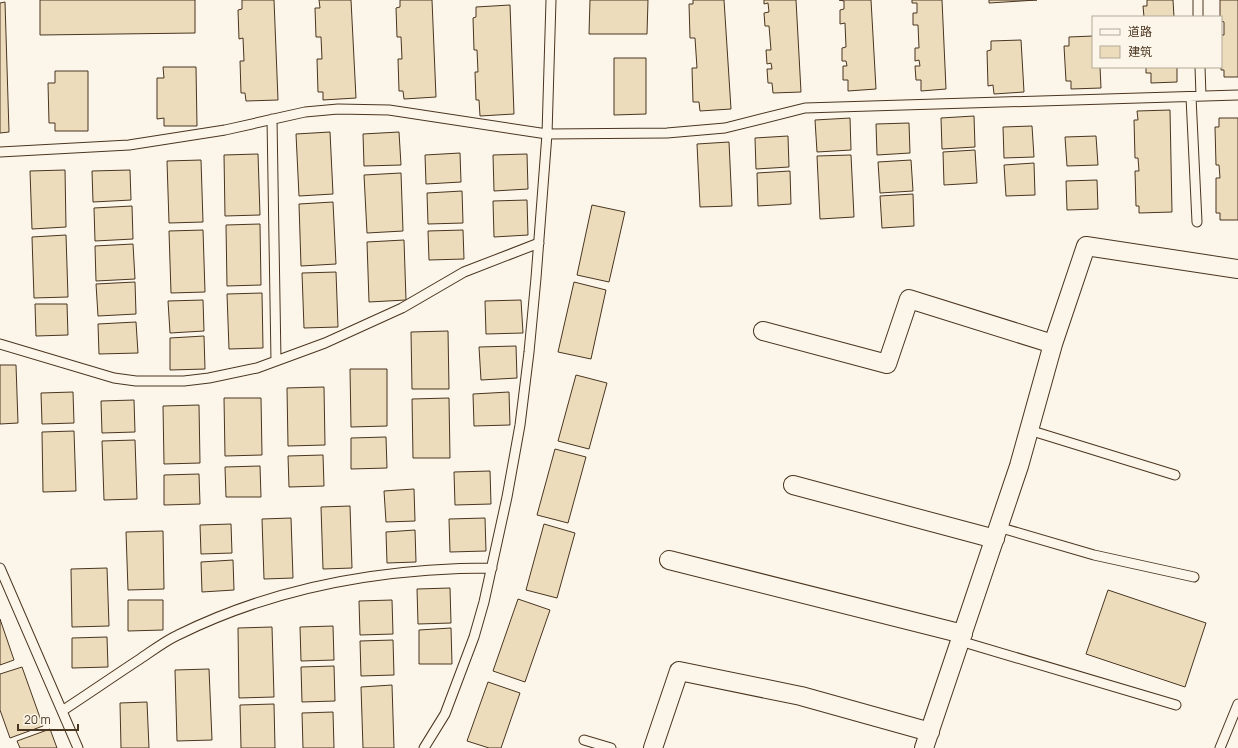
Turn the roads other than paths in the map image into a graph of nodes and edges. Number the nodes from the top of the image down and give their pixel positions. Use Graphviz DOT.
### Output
graph roads {
  1 [pos="551,0"];
  2 [pos="1198,0"];
  3 [pos="1198,16"];
  4 [pos="1200,68"];
  5 [pos="1238,95"];
  6 [pos="1202,96"];
  7 [pos="1191,97"];
  8 [pos="272,118"];
  9 [pos="547,134"];
  10 [pos="0,152"];
  11 [pos="1197,222"];
  12 [pos="539,243"];
  13 [pos="1238,269"];
  14 [pos="762,331"];
  15 [pos="0,344"];
  16 [pos="1053,344"];
  17 [pos="276,361"];
  18 [pos="1029,430"];
  19 [pos="1175,475"];
  20 [pos="793,485"];
  21 [pos="997,533"];
  22 [pos="669,560"];
  23 [pos="0,568"];
  24 [pos="492,568"];
  25 [pos="1194,577"];
  26 [pos="962,638"];
  27 [pos="1238,704"];
  28 [pos="1176,706"];
  29 [pos="62,711"];
  30 [pos="584,740"];
  31 [pos="927,740"];
  32 [pos="78,748"];
  33 [pos="424,748"];
  34 [pos="611,748"];
  35 [pos="653,748"];
  36 [pos="1220,748"];
  1 -- 9 [label="lane"];
  2 -- 3 [label="lane"];
  4 -- 6 [label="lane"];
  5 -- 6 [label="lane"];
  6 -- 7 [label="lane"];
  7 -- 9 [label="lane"];
  7 -- 11 [label="lane"];
  8 -- 9 [label="lane"];
  8 -- 10 [label="lane"];
  8 -- 17 [label="lane"];
  9 -- 12 [label="lane"];
  12 -- 17 [label="lane"];
  12 -- 24 [label="lane"];
  13 -- 16 [label="street"];
  14 -- 16 [label="street"];
  15 -- 17 [label="lane"];
  16 -- 18 [label="street"];
  18 -- 19 [label="lane"];
  18 -- 21 [label="street"];
  20 -- 21 [label="street"];
  21 -- 25 [label="lane"];
  21 -- 26 [label="street"];
  22 -- 26 [label="street"];
  23 -- 29 [label="lane"];
  24 -- 29 [label="lane"];
  24 -- 33 [label="lane"];
  26 -- 28 [label="lane"];
  26 -- 31 [label="street"];
  27 -- 36 [label="lane"];
  29 -- 32 [label="lane"];
  30 -- 34 [label="lane"];
  31 -- 35 [label="street"];
}
